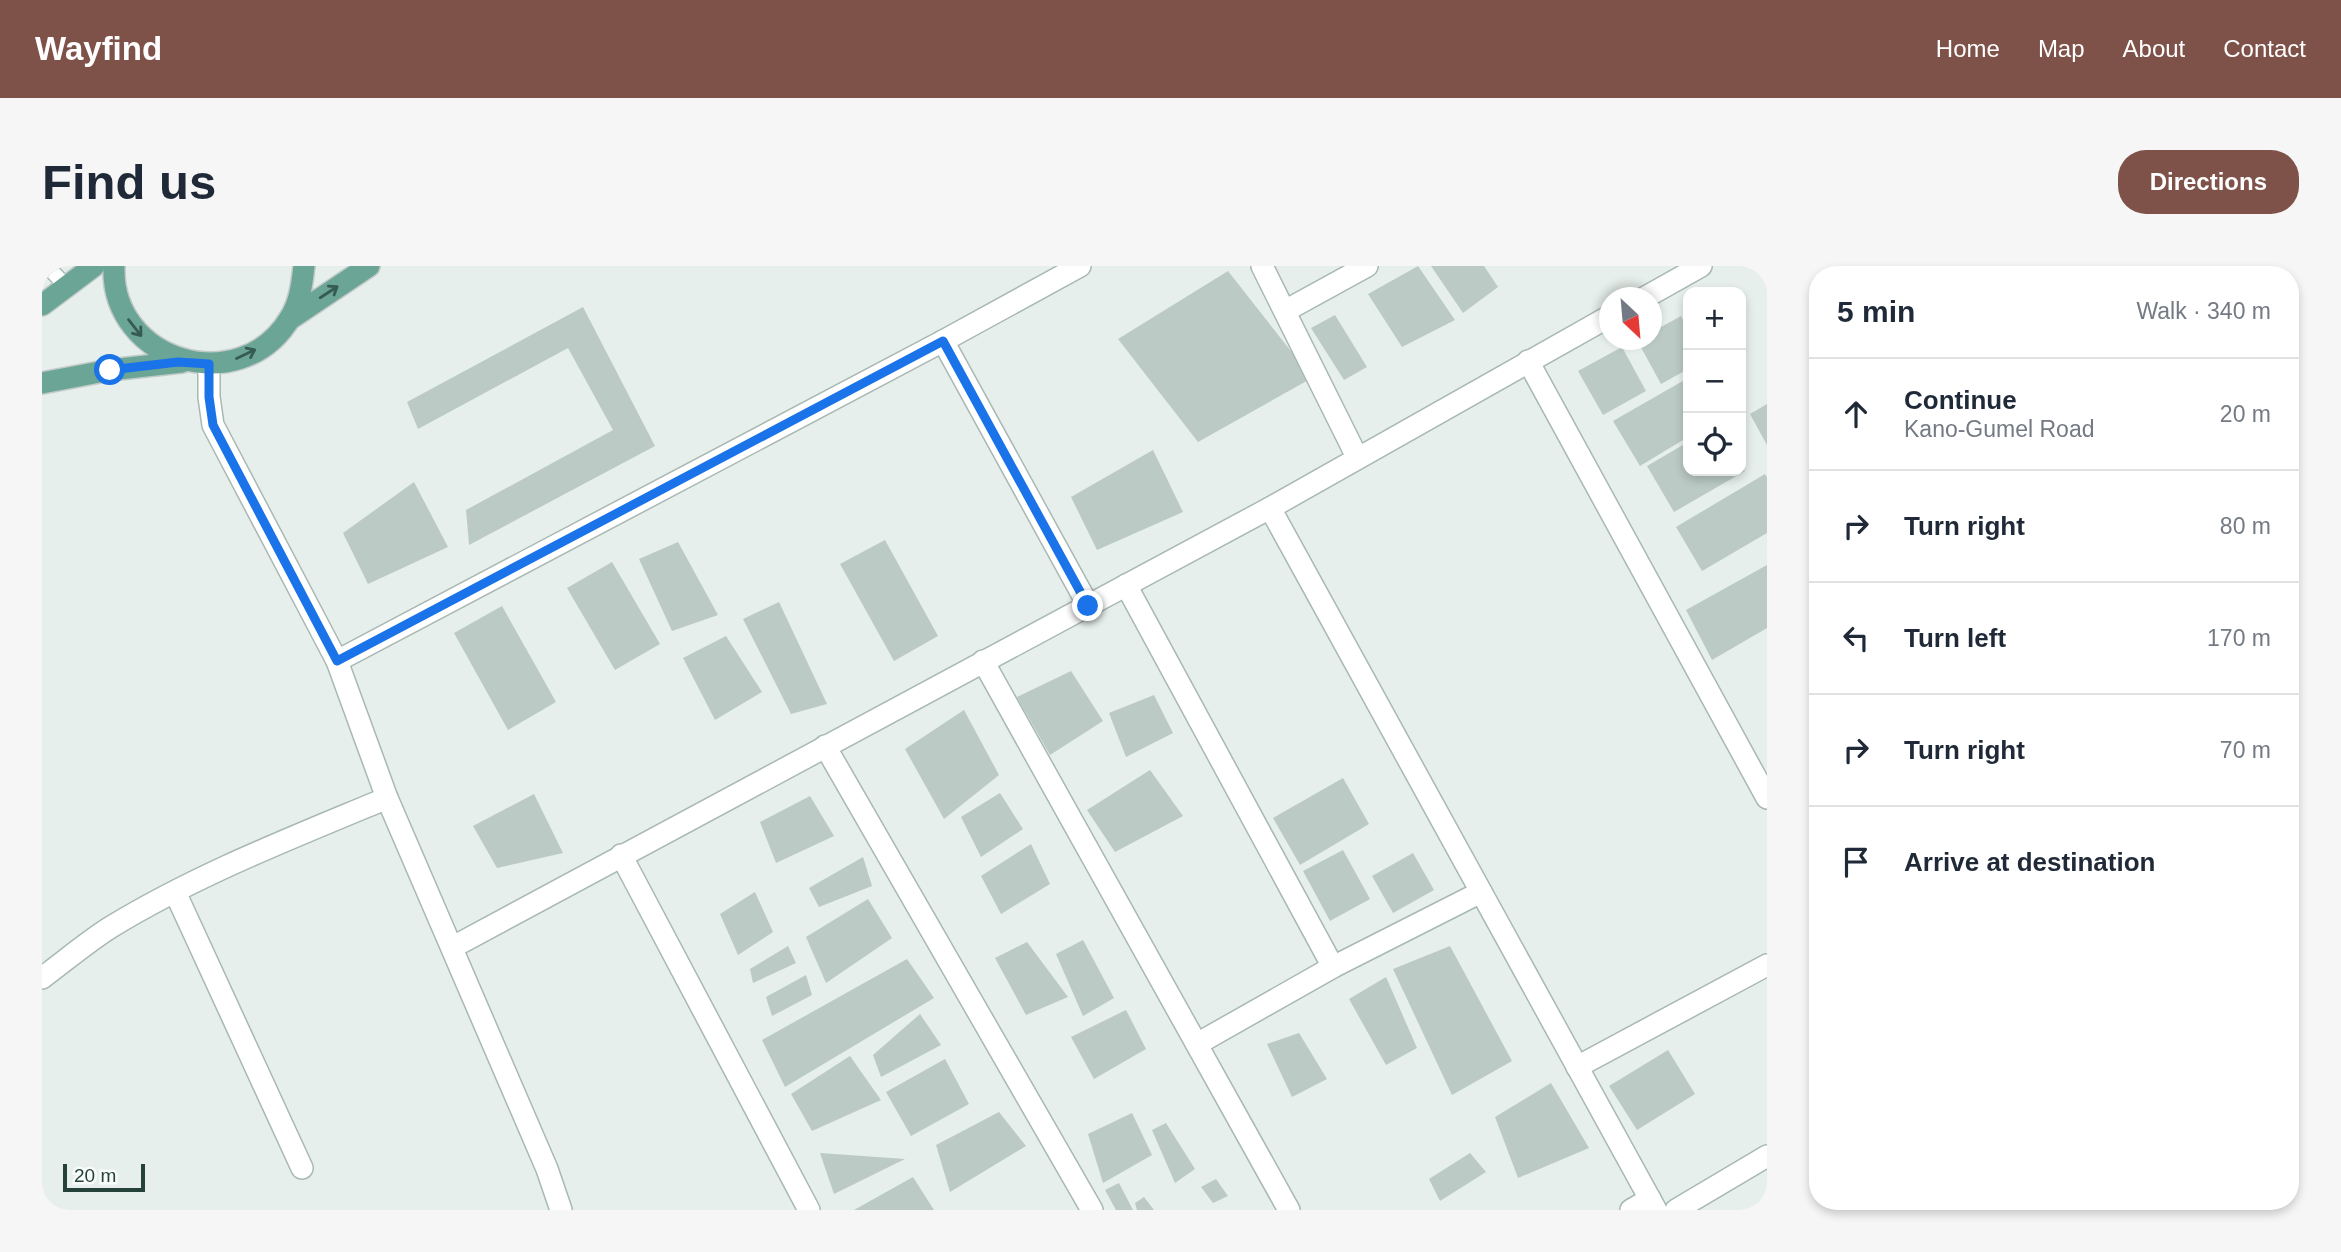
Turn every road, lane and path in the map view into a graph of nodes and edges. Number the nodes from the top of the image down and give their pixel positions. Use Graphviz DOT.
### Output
graph roads {
  1 [pos="47,266"];
  2 [pos="94,266"];
  3 [pos="114,266"];
  4 [pos="304,266"];
  5 [pos="369,266"];
  6 [pos="1080,266"];
  7 [pos="1262,266"];
  8 [pos="1367,266"];
  9 [pos="1701,266"];
  10 [pos="67,287"];
  11 [pos="1662,288"];
  12 [pos="42,305"];
  13 [pos="1285,311"];
  14 [pos="290,319"];
  15 [pos="1599,322"];
  16 [pos="943,341"];
  17 [pos="1528,361"];
  18 [pos="200,363"];
  19 [pos="42,383"];
  20 [pos="1357,457"];
  21 [pos="1270,508"];
  22 [pos="1126,585"];
  23 [pos="1088,606"];
  24 [pos="337,661"];
  25 [pos="983,661"];
  26 [pos="825,746"];
  27 [pos="387,798"];
  28 [pos="1767,798"];
  29 [pos="621,855"];
  30 [pos="176,892"];
  31 [pos="1481,892"];
  32 [pos="453,947"];
  33 [pos="1767,965"];
  34 [pos="1333,967"];
  35 [pos="42,978"];
  36 [pos="1197,1044"];
  37 [pos="1577,1067"];
  38 [pos="1767,1156"];
  39 [pos="302,1168"];
  40 [pos="1653,1205"];
  41 [pos="561,1210"];
  42 [pos="809,1210"];
  43 [pos="1092,1210"];
  44 [pos="1289,1210"];
  45 [pos="1631,1210"];
  46 [pos="1676,1210"];
  1 -- 10 [label="lane"];
  2 -- 10 [label="main road"];
  3 -- 18 [label="main road, one-way"];
  4 -- 14 [label="main road"];
  14 -- 5 [label="main road, one-way"];
  6 -- 16 [label="street"];
  7 -- 13 [label="street"];
  8 -- 13 [label="street"];
  9 -- 11 [label="street"];
  10 -- 12 [label="main road"];
  13 -- 20 [label="street"];
  18 -- 14 [label="main road, one-way"];
  15 -- 17 [label="street"];
  16 -- 23 [label="street"];
  16 -- 24 [label="street"];
  17 -- 20 [label="street"];
  17 -- 28 [label="street"];
  18 -- 19 [label="main road"];
  18 -- 24 [label="street"];
  20 -- 21 [label="street"];
  21 -- 22 [label="street"];
  21 -- 31 [label="street"];
  22 -- 23 [label="street"];
  22 -- 34 [label="street"];
  23 -- 25 [label="street"];
  24 -- 27 [label="street"];
  25 -- 26 [label="street"];
  25 -- 36 [label="street"];
  26 -- 29 [label="street"];
  26 -- 43 [label="street"];
  27 -- 30 [label="street"];
  27 -- 32 [label="street"];
  29 -- 32 [label="street"];
  29 -- 42 [label="street"];
  30 -- 35 [label="street"];
  30 -- 39 [label="street"];
  31 -- 34 [label="street"];
  31 -- 37 [label="street"];
  32 -- 41 [label="street"];
  33 -- 37 [label="street"];
  34 -- 36 [label="street"];
  36 -- 44 [label="street"];
  37 -- 40 [label="street"];
  38 -- 46 [label="street"];
  40 -- 45 [label="street"];
}
